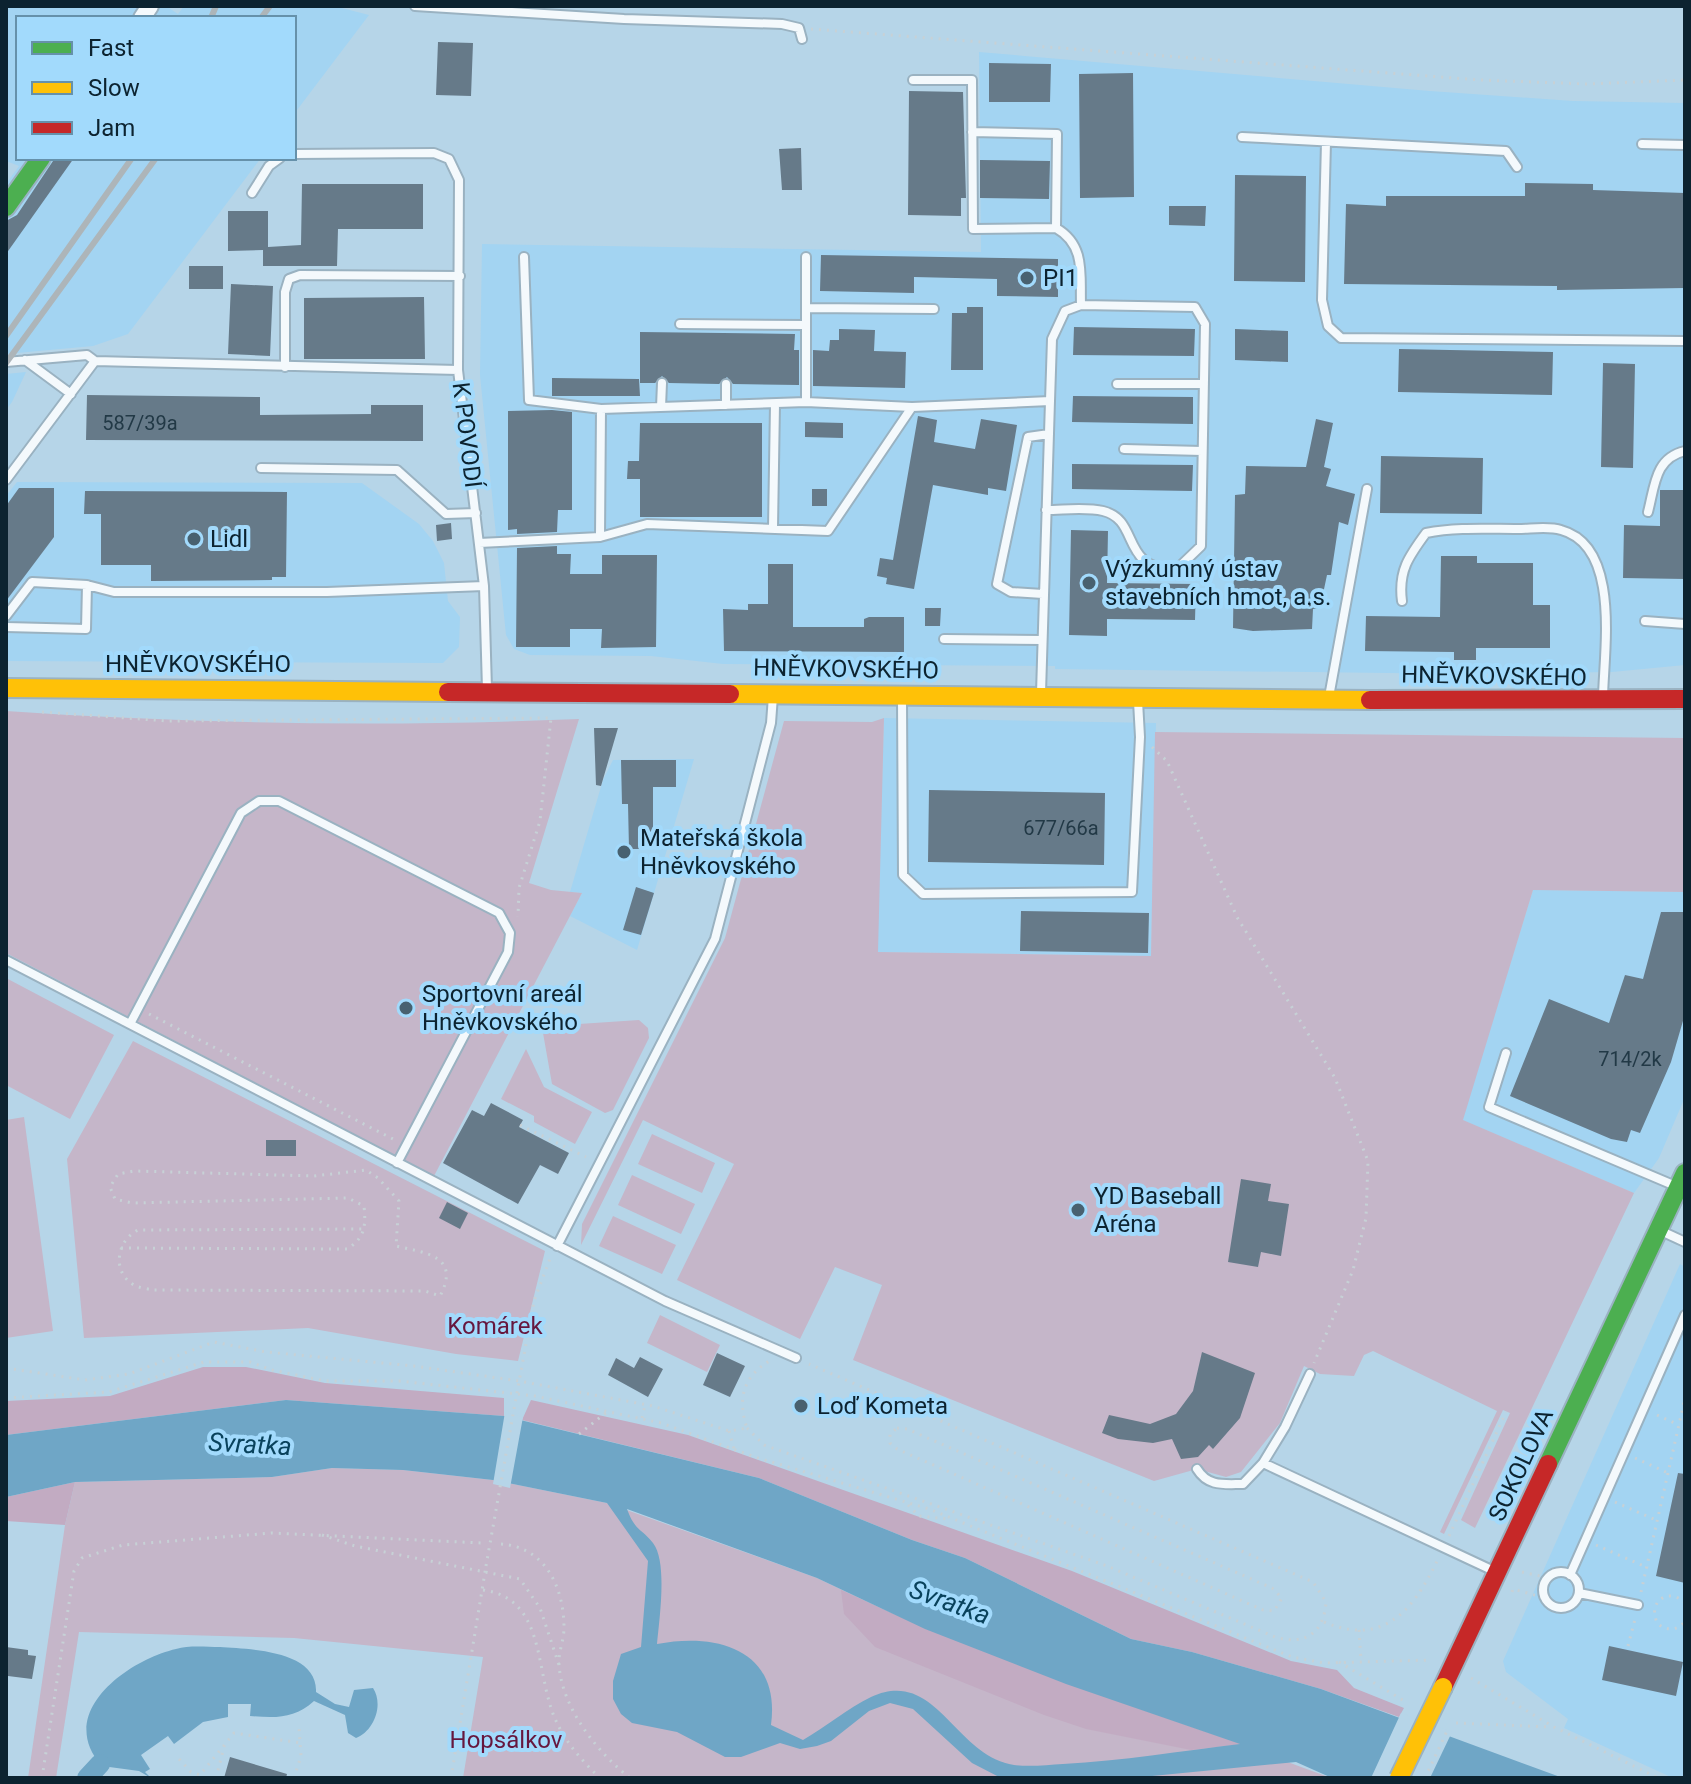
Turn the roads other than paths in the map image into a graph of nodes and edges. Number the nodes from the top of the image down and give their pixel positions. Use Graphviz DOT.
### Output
graph roads {
  1 [pos="415,6"];
  2 [pos="802,39"];
  3 [pos="913,80"];
  4 [pos="972,132"];
  5 [pos="1242,137"];
  6 [pos="1326,142"];
  7 [pos="1642,144"];
  8 [pos="1685,145"];
  9 [pos="296,154"];
  10 [pos="40,160"];
  11 [pos="277,160"];
  12 [pos="1517,167"];
  13 [pos="252,193"];
  14 [pos="6,207"];
  15 [pos="1056,228"];
  16 [pos="524,257"];
  17 [pos="806,257"];
  18 [pos="460,276"];
  19 [pos="1081,305"];
  20 [pos="806,308"];
  21 [pos="934,309"];
  22 [pos="680,324"];
  23 [pos="806,325"];
  24 [pos="1685,341"];
  25 [pos="25,360"];
  26 [pos="95,361"];
  27 [pos="6,362"];
  28 [pos="285,367"];
  29 [pos="458,370"];
  30 [pos="662,383"];
  31 [pos="726,384"];
  32 [pos="1117,384"];
  33 [pos="1204,384"];
  34 [pos="71,394"];
  35 [pos="1050,401"];
  36 [pos="806,402"];
  37 [pos="775,404"];
  38 [pos="726,405"];
  39 [pos="661,407"];
  40 [pos="912,407"];
  41 [pos="601,409"];
  42 [pos="1049,434"];
  43 [pos="1124,449"];
  44 [pos="1202,451"];
  45 [pos="1685,451"];
  46 [pos="261,468"];
  47 [pos="6,480"];
  48 [pos="1367,489"];
  49 [pos="1046,510"];
  50 [pos="1648,512"];
  51 [pos="476,513"];
  52 [pos="773,528"];
  53 [pos="600,537"];
  54 [pos="479,543"];
  55 [pos="87,585"];
  56 [pos="484,586"];
  57 [pos="1043,594"];
  58 [pos="1402,601"];
  59 [pos="6,616"];
  60 [pos="1645,621"];
  61 [pos="1685,624"];
  62 [pos="6,627"];
  63 [pos="944,639"];
  64 [pos="1042,640"];
  65 [pos="6,688"];
  66 [pos="487,690"];
  67 [pos="773,693"];
  68 [pos="902,694"];
  69 [pos="1041,695"];
  70 [pos="1138,696"];
  71 [pos="1329,698"];
  72 [pos="1684,699"];
  73 [pos="1603,702"];
  74 [pos="6,960"];
  75 [pos="130,1024"];
  76 [pos="1506,1053"];
  77 [pos="397,1163"];
  78 [pos="1682,1180"];
  79 [pos="1659,1230"];
  80 [pos="1685,1242"];
  81 [pos="557,1246"];
  82 [pos="1685,1315"];
  83 [pos="796,1358"];
  84 [pos="1310,1374"];
  85 [pos="1263,1463"];
  86 [pos="1197,1469"];
  87 [pos="1497,1572"];
  88 [pos="1570,1575"];
  89 [pos="1579,1593"];
  90 [pos="1638,1605"];
  91 [pos="1399,1778"];
  1 -- 2 [label="lane"];
  3 -- 4 [label="lane"];
  4 -- 15 [label="lane"];
  4 -- 15 [label="lane"];
  5 -- 6 [label="lane"];
  6 -- 12 [label="lane"];
  6 -- 24 [label="lane"];
  7 -- 8 [label="lane"];
  9 -- 18 [label="lane, K POVODÍ"];
  10 -- 14 [label="main road"];
  11 -- 13 [label="lane"];
  15 -- 19 [label="lane"];
  16 -- 41 [label="lane"];
  17 -- 20 [label="lane"];
  18 -- 28 [label="lane"];
  18 -- 29 [label="lane, K POVODÍ"];
  19 -- 33 [label="lane"];
  19 -- 35 [label="lane"];
  20 -- 21 [label="lane"];
  20 -- 23 [label="lane"];
  22 -- 23 [label="lane"];
  23 -- 36 [label="lane"];
  25 -- 26 [label="lane"];
  25 -- 27 [label="lane"];
  25 -- 34 [label="lane"];
  26 -- 28 [label="lane"];
  26 -- 34 [label="lane"];
  28 -- 29 [label="lane"];
  29 -- 51 [label="lane, K POVODÍ"];
  30 -- 39 [label="lane"];
  31 -- 38 [label="lane"];
  32 -- 33 [label="lane"];
  33 -- 44 [label="lane"];
  34 -- 47 [label="lane"];
  35 -- 40 [label="lane"];
  35 -- 42 [label="lane"];
  36 -- 37 [label="lane"];
  36 -- 40 [label="lane"];
  37 -- 38 [label="lane"];
  37 -- 52 [label="lane"];
  38 -- 39 [label="lane"];
  39 -- 41 [label="lane"];
  40 -- 52 [label="lane"];
  41 -- 53 [label="lane"];
  42 -- 49 [label="lane"];
  42 -- 57 [label="lane"];
  43 -- 44 [label="lane"];
  44 -- 49 [label="lane"];
  45 -- 50 [label="lane"];
  46 -- 51 [label="lane"];
  48 -- 71 [label="lane"];
  49 -- 57 [label="lane"];
  51 -- 54 [label="lane, K POVODÍ"];
  52 -- 53 [label="lane"];
  53 -- 54 [label="lane"];
  54 -- 56 [label="lane, K POVODÍ"];
  55 -- 56 [label="lane"];
  55 -- 59 [label="lane"];
  55 -- 62 [label="lane"];
  56 -- 66 [label="lane, K POVODÍ"];
  57 -- 64 [label="lane"];
  58 -- 73 [label="lane"];
  60 -- 61 [label="lane"];
  63 -- 64 [label="lane"];
  64 -- 69 [label="lane"];
  65 -- 66 [label="main road, HNĚVKOVSKÉHO"];
  66 -- 67 [label="main road, HNĚVKOVSKÉHO"];
  67 -- 68 [label="main road, HNĚVKOVSKÉHO"];
  67 -- 81 [label="lane"];
  68 -- 69 [label="main road, HNĚVKOVSKÉHO"];
  68 -- 70 [label="lane"];
  69 -- 70 [label="main road, HNĚVKOVSKÉHO"];
  70 -- 71 [label="main road, HNĚVKOVSKÉHO"];
  71 -- 73 [label="main road, HNĚVKOVSKÉHO"];
  72 -- 73 [label="main road, HNĚVKOVSKÉHO"];
  74 -- 75 [label="lane"];
  75 -- 77 [label="lane"];
  75 -- 77 [label="lane"];
  76 -- 78 [label="lane"];
  77 -- 81 [label="lane"];
  78 -- 79 [label="main road, SOKOLOVA"];
  79 -- 80 [label="lane"];
  79 -- 87 [label="main road, SOKOLOVA"];
  81 -- 83 [label="lane"];
  82 -- 88 [label="lane"];
  84 -- 85 [label="lane"];
  85 -- 86 [label="lane"];
  85 -- 87 [label="lane"];
  87 -- 91 [label="main road, SOKOLOVA, bridge"];
  88 -- 89 [label="lane"];
  88 -- 89 [label="lane"];
  89 -- 90 [label="lane"];
}
